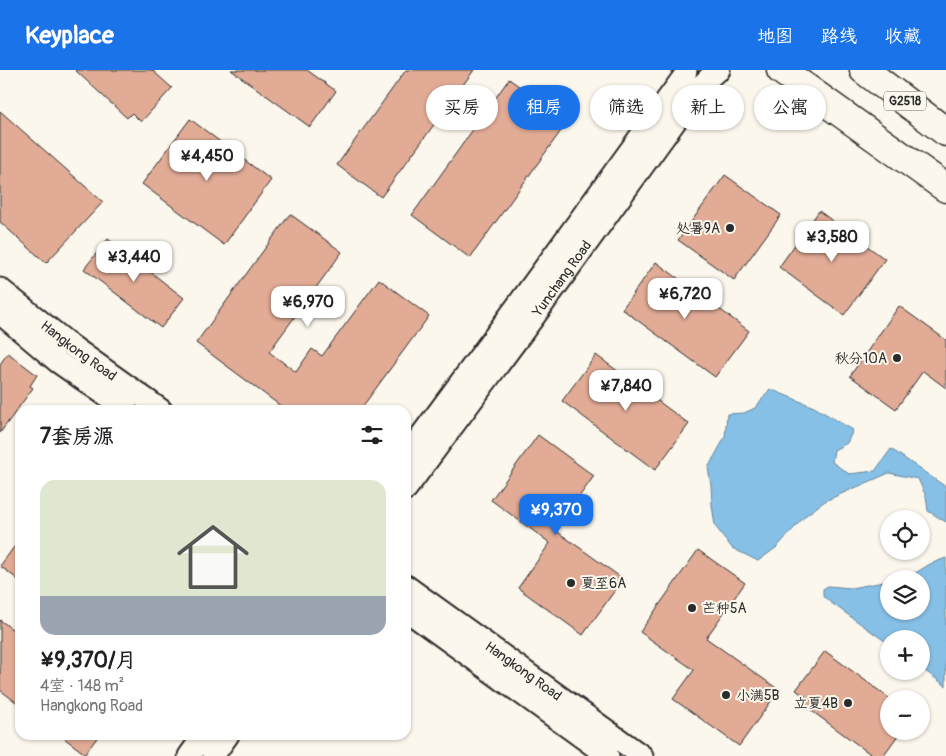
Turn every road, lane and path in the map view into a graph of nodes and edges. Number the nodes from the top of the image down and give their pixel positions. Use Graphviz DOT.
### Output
graph roads {
  1 [pos="686,70"];
  2 [pos="719,70"];
  3 [pos="781,70"];
  4 [pos="864,70"];
  5 [pos="946,132"];
  6 [pos="946,188"];
  7 [pos="0,289"];
  8 [pos="0,313"];
  9 [pos="120,405"];
  10 [pos="154,405"];
  11 [pos="411,449"];
  12 [pos="411,482"];
  13 [pos="411,590"];
  14 [pos="411,614"];
  15 [pos="200,740"];
  16 [pos="224,740"];
  17 [pos="189,756"];
  18 [pos="212,756"];
  19 [pos="608,756"];
  20 [pos="642,756"];
  1 -- 11 [label="street, Yunchang Road"];
  2 -- 12 [label="street, Yunchang Road"];
  3 -- 6 [label="highway"];
  4 -- 5 [label="highway, G2518"];
  7 -- 10 [label="street, Hangkong Road"];
  8 -- 9 [label="street, Hangkong Road"];
  13 -- 20 [label="street, Hangkong Road"];
  14 -- 19 [label="street, Hangkong Road"];
  15 -- 17 [label="street"];
  16 -- 18 [label="street"];
}
